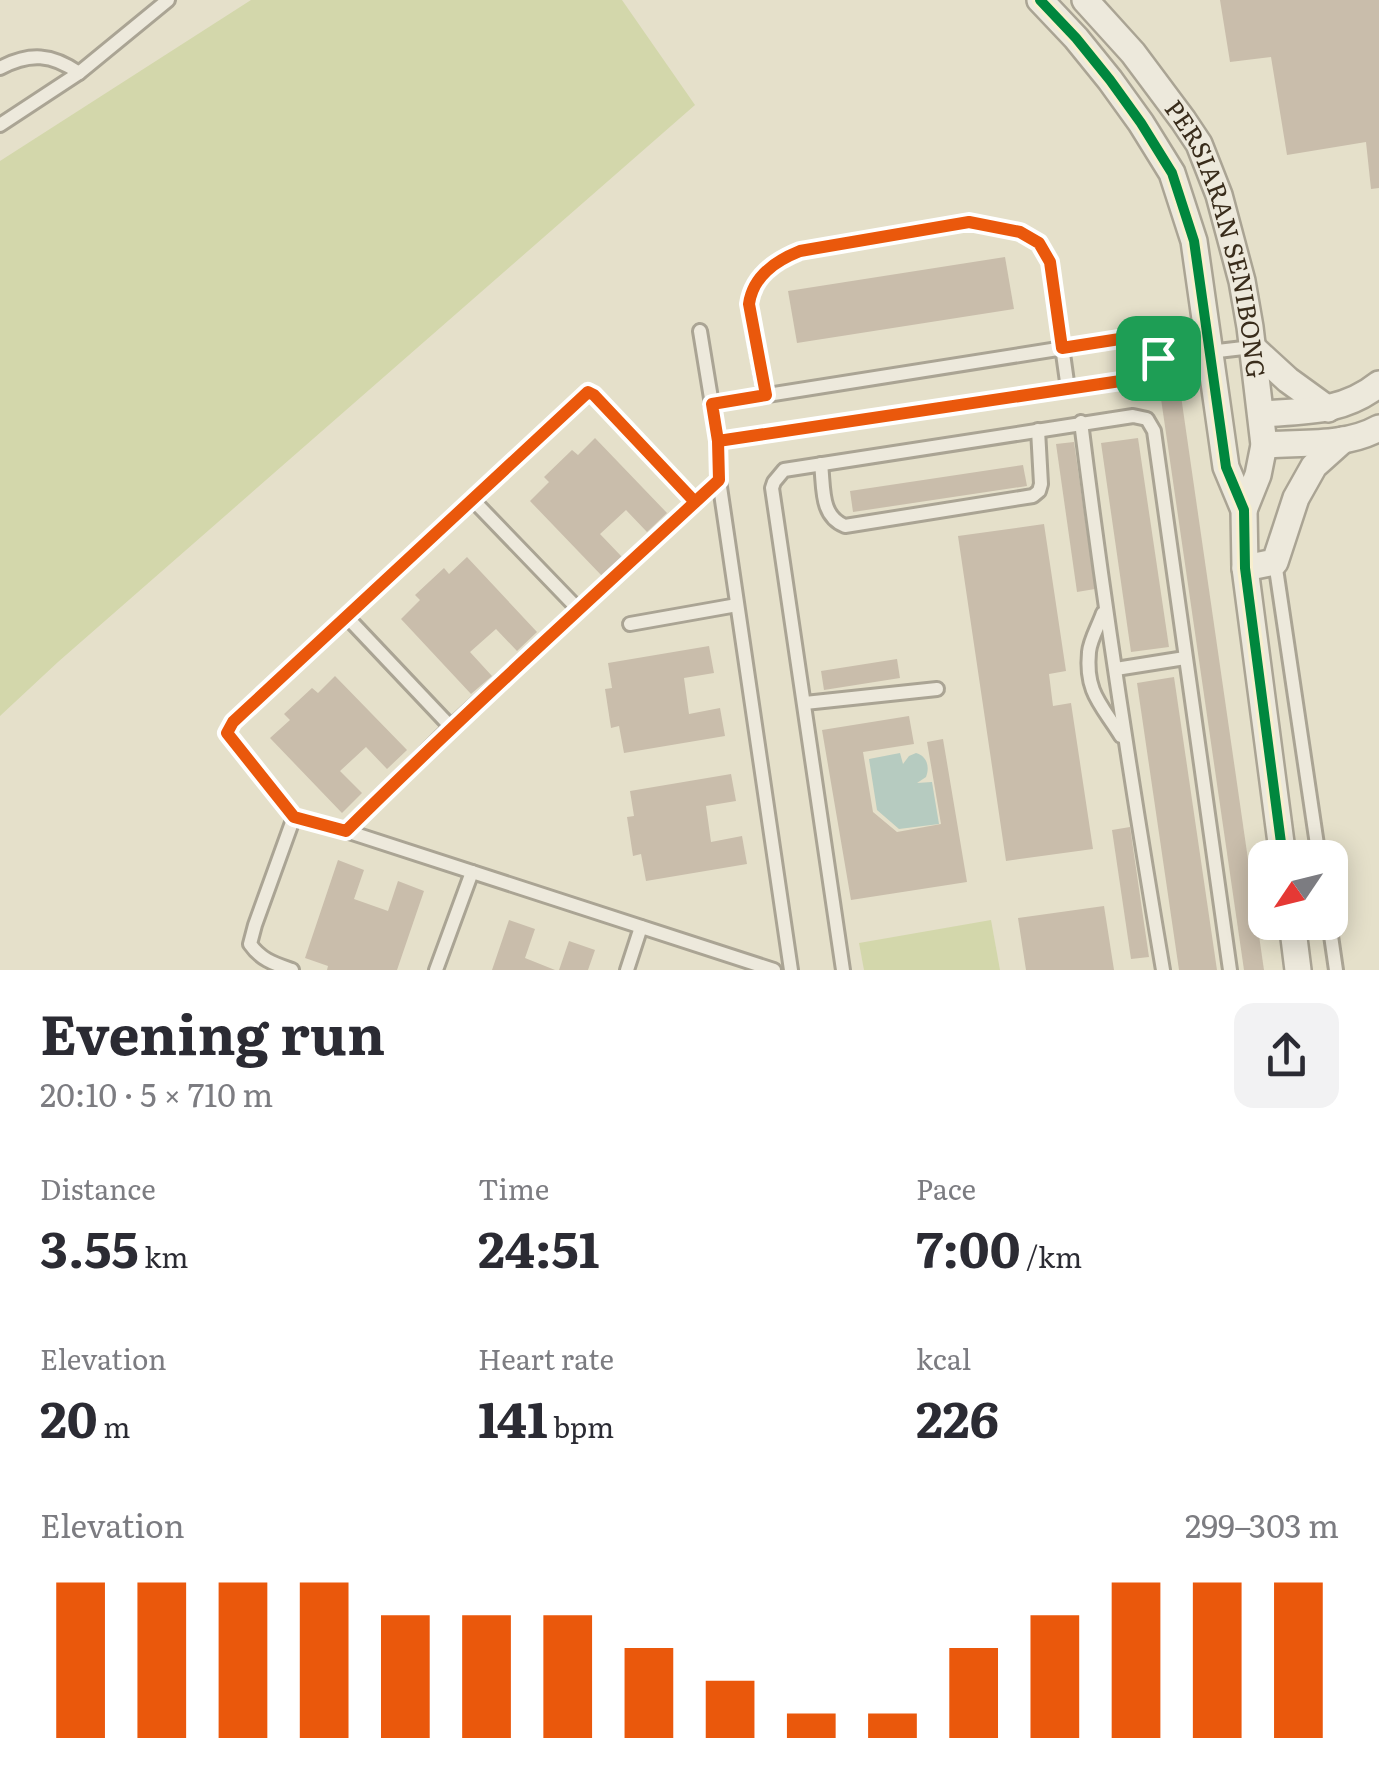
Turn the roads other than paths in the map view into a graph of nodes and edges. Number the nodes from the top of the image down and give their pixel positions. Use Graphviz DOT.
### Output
graph roads {
  1 [pos="168,0"];
  2 [pos="1040,0"];
  3 [pos="1085,0"];
  4 [pos="0,68"];
  5 [pos="79,74"];
  6 [pos="0,125"];
  7 [pos="700,332"];
  8 [pos="1252,347"];
  9 [pos="1062,348"];
  10 [pos="1210,351"];
  11 [pos="1158,358"];
  12 [pos="1379,384"];
  13 [pos="1068,389"];
  14 [pos="766,395"];
  15 [pos="712,404"];
  16 [pos="1328,409"];
  17 [pos="1260,414"];
  18 [pos="1081,422"];
  19 [pos="1379,428"];
  20 [pos="1038,430"];
  21 [pos="1343,440"];
  22 [pos="718,441"];
  23 [pos="1264,446"];
  24 [pos="821,464"];
  25 [pos="719,480"];
  26 [pos="472,499"];
  27 [pos="695,502"];
  28 [pos="1244,510"];
  29 [pos="1275,562"];
  30 [pos="1245,568"];
  31 [pos="737,606"];
  32 [pos="1104,608"];
  33 [pos="578,610"];
  34 [pos="346,616"];
  35 [pos="630,624"];
  36 [pos="1185,658"];
  37 [pos="1116,670"];
  38 [pos="937,689"];
  39 [pos="805,703"];
  40 [pos="451,727"];
  41 [pos="1125,742"];
  42 [pos="294,817"];
  43 [pos="346,831"];
  44 [pos="1281,840"];
  45 [pos="1316,840"];
  46 [pos="472,872"];
  47 [pos="642,927"];
  48 [pos="1294,940"];
  49 [pos="1332,940"];
  50 [pos="292,970"];
  51 [pos="436,970"];
  52 [pos="627,970"];
  53 [pos="774,970"];
  54 [pos="791,970"];
  55 [pos="843,970"];
  56 [pos="1162,970"];
  57 [pos="1230,970"];
  58 [pos="1298,970"];
  59 [pos="1336,970"];
  1 -- 5 [label="lane"];
  2 -- 10 [label="street, PERSIARAN SENIBONG"];
  3 -- 8 [label="street, PERSIARAN SENIBONG"];
  4 -- 5 [label="lane"];
  5 -- 6 [label="lane"];
  7 -- 15 [label="lane"];
  8 -- 10 [label="lane"];
  8 -- 16 [label="street"];
  8 -- 17 [label="street, PERSIARAN SENIBONG"];
  9 -- 11 [label="lane"];
  9 -- 13 [label="lane"];
  9 -- 14 [label="lane"];
  9 -- 14 [label="lane"];
  10 -- 11 [label="lane"];
  10 -- 28 [label="street, PERSIARAN SENIBONG"];
  11 -- 13 [label="lane"];
  12 -- 16 [label="street"];
  13 -- 22 [label="lane"];
  14 -- 15 [label="lane"];
  15 -- 22 [label="lane"];
  16 -- 17 [label="street"];
  17 -- 23 [label="street, PERSIARAN SENIBONG"];
  18 -- 20 [label="lane"];
  18 -- 32 [label="lane"];
  18 -- 36 [label="lane"];
  19 -- 21 [label="street"];
  20 -- 24 [label="lane"];
  20 -- 24 [label="lane"];
  21 -- 23 [label="street"];
  21 -- 29 [label="street"];
  22 -- 25 [label="lane"];
  23 -- 28 [label="street, PERSIARAN SENIBONG"];
  24 -- 39 [label="lane"];
  25 -- 27 [label="lane"];
  25 -- 31 [label="lane"];
  26 -- 27 [label="lane"];
  26 -- 33 [label="lane"];
  26 -- 34 [label="lane"];
  27 -- 33 [label="lane"];
  28 -- 30 [label="street, PERSIARAN SENIBONG"];
  29 -- 30 [label="street"];
  29 -- 45 [label="lane"];
  30 -- 44 [label="street, PERSIARAN SENIBONG"];
  31 -- 35 [label="lane"];
  31 -- 54 [label="lane"];
  32 -- 37 [label="lane"];
  32 -- 41 [label="lane"];
  33 -- 40 [label="lane"];
  34 -- 40 [label="lane"];
  34 -- 42 [label="lane"];
  36 -- 37 [label="lane"];
  36 -- 57 [label="lane"];
  37 -- 41 [label="lane"];
  38 -- 39 [label="lane"];
  39 -- 55 [label="lane"];
  40 -- 43 [label="lane"];
  41 -- 56 [label="lane"];
  42 -- 43 [label="lane"];
  42 -- 50 [label="lane"];
  43 -- 46 [label="lane"];
  46 -- 47 [label="lane"];
  46 -- 51 [label="lane"];
  47 -- 52 [label="lane"];
  47 -- 53 [label="lane"];
  48 -- 58 [label="street"];
  49 -- 59 [label="lane"];
}
